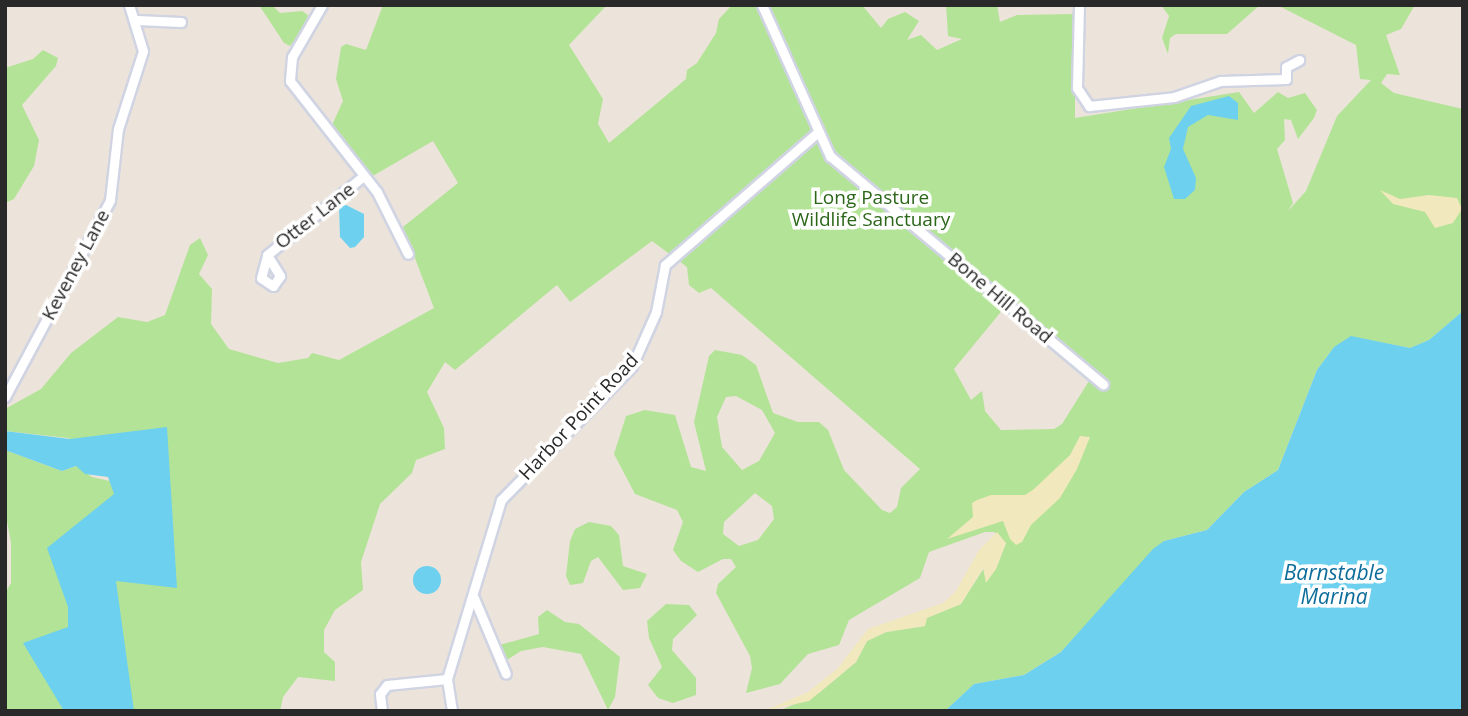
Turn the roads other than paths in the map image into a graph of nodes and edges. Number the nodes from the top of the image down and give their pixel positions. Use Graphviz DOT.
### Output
graph roads {
  1 [pos="130,5"];
  2 [pos="322,5"];
  3 [pos="762,5"];
  4 [pos="1079,5"];
  5 [pos="136,20"];
  6 [pos="181,22"];
  7 [pos="1299,60"];
  8 [pos="818,132"];
  9 [pos="362,177"];
  10 [pos="408,254"];
  11 [pos="267,255"];
  12 [pos="1103,384"];
  13 [pos="5,397"];
  14 [pos="474,598"];
  15 [pos="506,674"];
  16 [pos="447,679"];
  17 [pos="382,711"];
  18 [pos="452,711"];
  1 -- 5 [label="street, Keveney Lane"];
  2 -- 9 [label="street"];
  3 -- 8 [label="street, Bone Hill Road"];
  4 -- 7 [label="street"];
  5 -- 6 [label="street"];
  5 -- 13 [label="street, Keveney Lane"];
  8 -- 12 [label="street, Bone Hill Road"];
  8 -- 14 [label="street, Harbor Point Road"];
  9 -- 10 [label="street"];
  9 -- 11 [label="street, Otter Lane"];
  14 -- 15 [label="street"];
  14 -- 16 [label="street, Harbor Point Road"];
  16 -- 17 [label="street"];
  16 -- 18 [label="street"];
}
